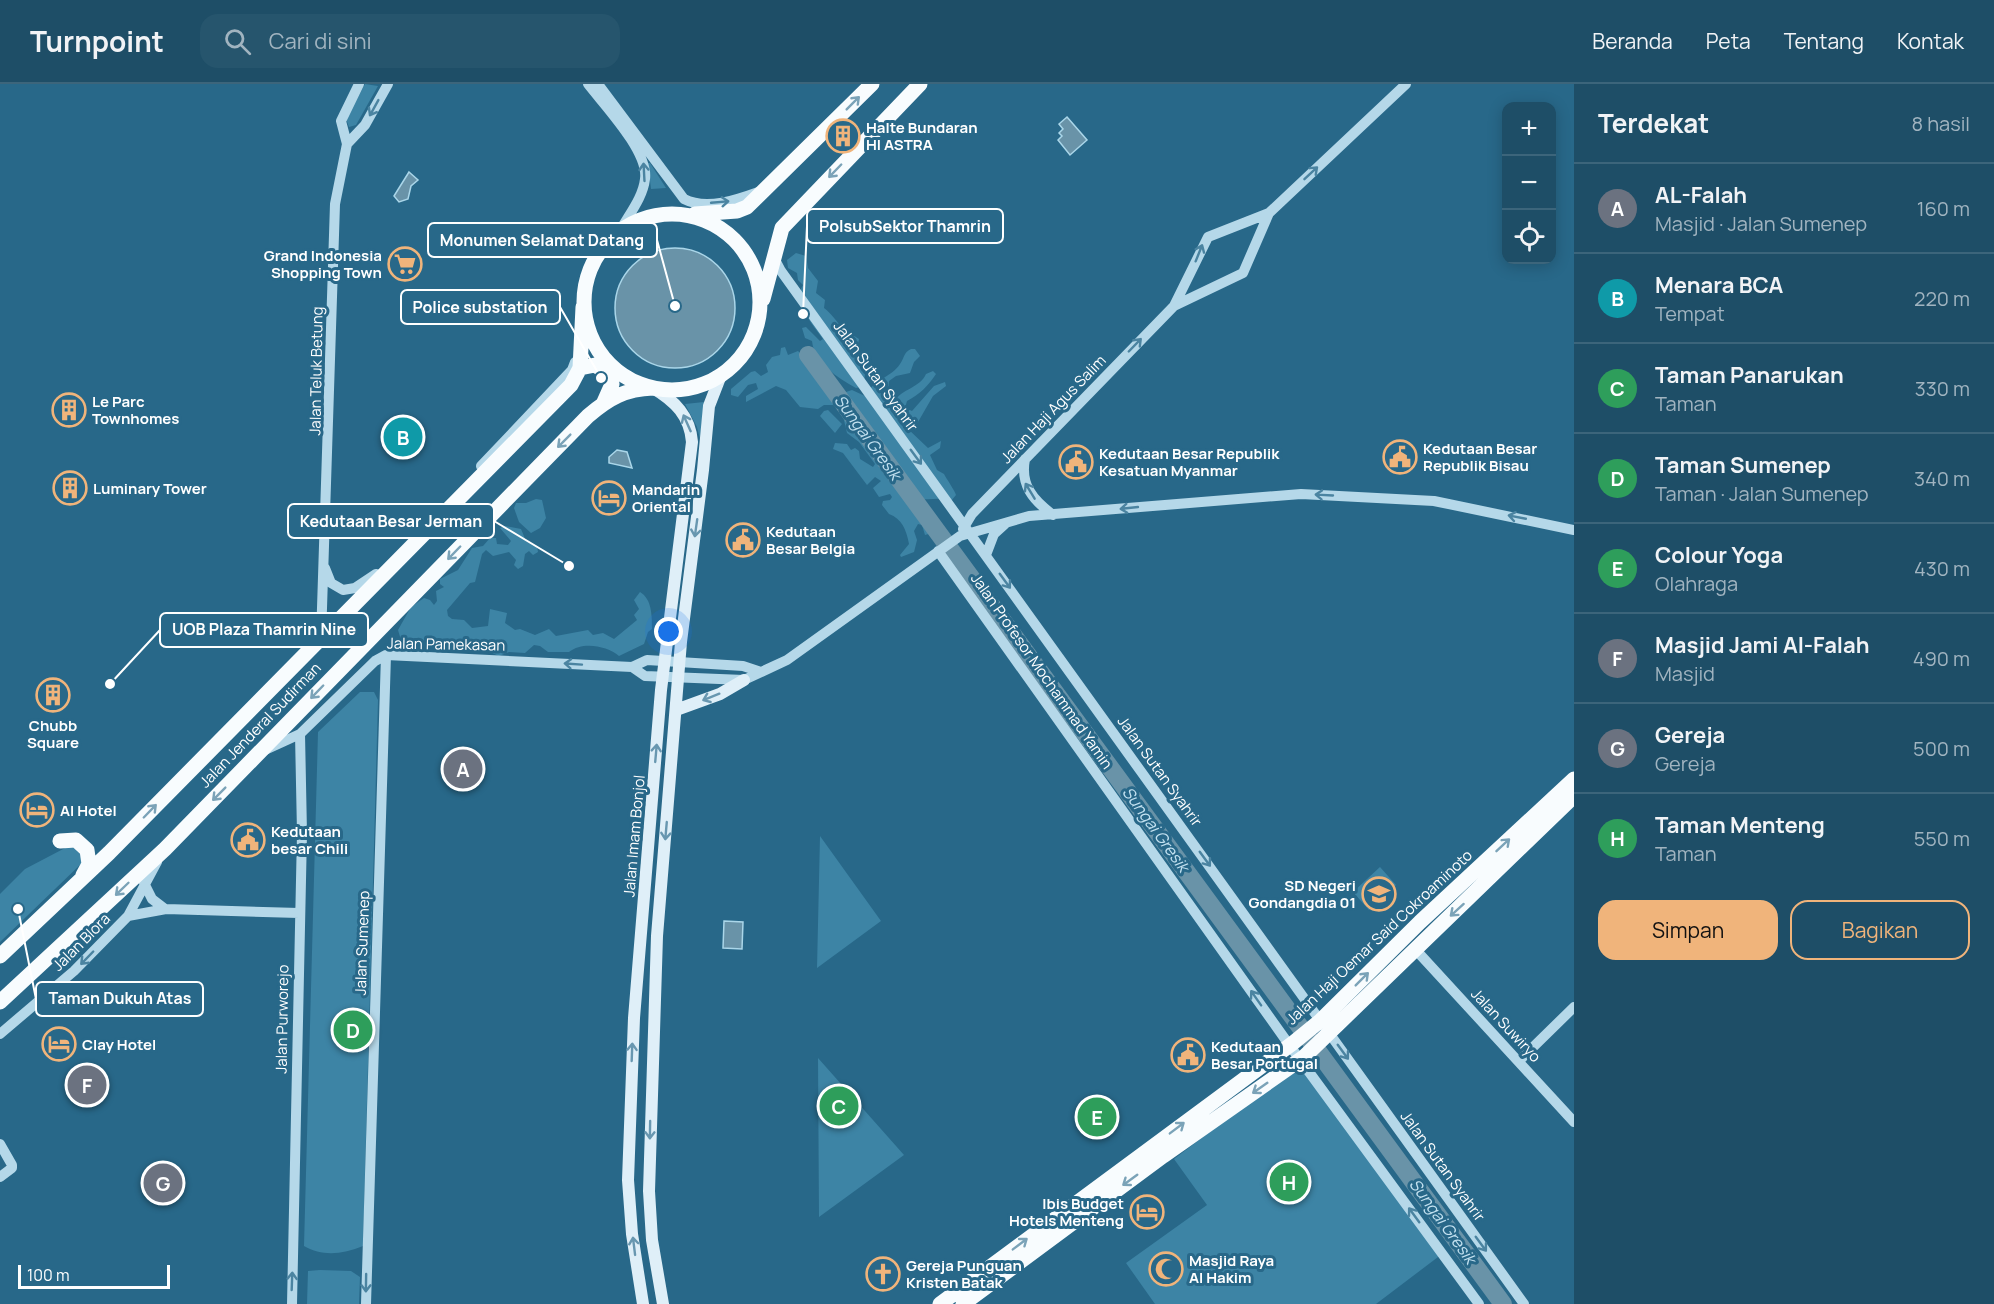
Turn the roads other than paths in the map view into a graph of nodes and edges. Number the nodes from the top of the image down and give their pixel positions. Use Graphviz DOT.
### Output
graph roads {
  1 [pos="359,84"];
  2 [pos="388,84"];
  3 [pos="588,84"];
  4 [pos="598,84"];
  5 [pos="872,84"];
  6 [pos="920,84"];
  7 [pos="1406,84"];
  8 [pos="347,144"];
  9 [pos="767,189"];
  10 [pos="1269,213"];
  11 [pos="683,214"];
  12 [pos="621,229"];
  13 [pos="773,255"];
  14 [pos="1174,306"];
  15 [pos="584,307"];
  16 [pos="758,319"];
  17 [pos="582,327"];
  18 [pos="580,368"];
  19 [pos="721,375"];
  20 [pos="653,388"];
  21 [pos="604,402"];
  22 [pos="1025,459"];
  23 [pos="1053,514"];
  24 [pos="1010,521"];
  25 [pos="968,529"];
  26 [pos="1574,530"];
  27 [pos="940,550"];
  28 [pos="986,555"];
  29 [pos="324,565"];
  30 [pos="321,639"];
  31 [pos="386,655"];
  32 [pos="666,661"];
  33 [pos="679,662"];
  34 [pos="632,668"];
  35 [pos="761,672"];
  36 [pos="664,677"];
  37 [pos="678,678"];
  38 [pos="744,680"];
  39 [pos="676,710"];
  40 [pos="300,734"];
  41 [pos="259,752"];
  42 [pos="1574,779"];
  43 [pos="1574,796"];
  44 [pos="60,841"];
  45 [pos="165,849"];
  46 [pos="78,882"];
  47 [pos="144,883"];
  48 [pos="166,909"];
  49 [pos="299,913"];
  50 [pos="128,916"];
  51 [pos="1415,949"];
  52 [pos="0,956"];
  53 [pos="0,1002"];
  54 [pos="1574,1007"];
  55 [pos="1319,1022"];
  56 [pos="0,1034"];
  57 [pos="1329,1035"];
  58 [pos="1292,1044"];
  59 [pos="1302,1058"];
  60 [pos="1519,1061"];
  61 [pos="1574,1122"];
  62 [pos="0,1144"];
  63 [pos="0,1177"];
  64 [pos="291,1304"];
  65 [pos="366,1304"];
  66 [pos="643,1304"];
  67 [pos="663,1304"];
  68 [pos="939,1304"];
  69 [pos="963,1304"];
  70 [pos="1479,1304"];
  71 [pos="1524,1304"];
  1 -- 8 [label="street, Jalan Teluk Betung"];
  2 -- 8 [label="street, one-way"];
  12 -- 3 [label="street, one-way"];
  4 -- 9 [label="street, one-way"];
  9 -- 5 [label="main road, one-way"];
  6 -- 13 [label="main road, one-way"];
  10 -- 7 [label="street, Jalan Haji Agus Salim, one-way"];
  8 -- 29 [label="street, Jalan Teluk Betung"];
  9 -- 11 [label="main road"];
  10 -- 14 [label="street, Jalan Haji Agus Salim"];
  14 -- 10 [label="street, Jalan Haji Agus Salim, one-way"];
  11 -- 12 [label="main road"];
  11 -- 16 [label="main road"];
  12 -- 15 [label="main road"];
  13 -- 16 [label="main road"];
  13 -- 25 [label="street, Jalan Sutan Syahrir, one-way"];
  22 -- 14 [label="street, Jalan Haji Agus Salim, one-way"];
  15 -- 17 [label="main road"];
  15 -- 20 [label="main road"];
  16 -- 19 [label="main road"];
  17 -- 18 [label="main road"];
  17 -- 29 [label="street"];
  18 -- 21 [label="main road"];
  18 -- 30 [label="main road, Jalan Jenderal Sudirman"];
  19 -- 20 [label="main road"];
  19 -- 33 [label="main road, one-way"];
  20 -- 21 [label="main road, Jalan Jenderal Sudirman"];
  32 -- 20 [label="main road, Jalan Imam Bonjol, one-way"];
  21 -- 41 [label="main road, Jalan Jenderal Sudirman, one-way"];
  23 -- 22 [label="street, one-way"];
  22 -- 25 [label="street, Jalan Haji Agus Salim"];
  23 -- 24 [label="street"];
  26 -- 23 [label="street, one-way"];
  24 -- 25 [label="street"];
  24 -- 28 [label="street"];
  25 -- 27 [label="street, Jalan Haji Agus Salim"];
  25 -- 28 [label="street, Jalan Sutan Syahrir"];
  27 -- 35 [label="street, Jalan Haji Agus Salim"];
  58 -- 27 [label="street, Jalan Profesor Mochammad Yamin, one-way"];
  28 -- 55 [label="street, Jalan Sutan Syahrir, one-way"];
  29 -- 30 [label="street, Jalan Teluk Betung"];
  46 -- 30 [label="main road, Jalan Jenderal Sudirman, one-way"];
  34 -- 31 [label="street, Jalan Pamekasan, one-way"];
  31 -- 40 [label="street, Jalan Pamekasan"];
  31 -- 65 [label="street, Jalan Sumenep, one-way"];
  32 -- 33 [label="street"];
  32 -- 34 [label="street, Jalan Pamekasan"];
  32 -- 36 [label="main road, Jalan Imam Bonjol"];
  33 -- 35 [label="street"];
  33 -- 37 [label="main road"];
  34 -- 36 [label="street, Jalan Pamekasan"];
  35 -- 38 [label="street, Jalan Haji Agus Salim"];
  36 -- 37 [label="street, Jalan Haji Agus Salim"];
  66 -- 36 [label="main road, Jalan Imam Bonjol, one-way"];
  37 -- 38 [label="street, Jalan Haji Agus Salim"];
  37 -- 39 [label="main road"];
  38 -- 39 [label="main road, one-way"];
  39 -- 67 [label="main road, one-way"];
  40 -- 41 [label="street, Jalan Pamekasan"];
  40 -- 49 [label="street, Jalan Purworejo"];
  41 -- 45 [label="main road, Jalan Jenderal Sudirman, one-way"];
  55 -- 42 [label="main road, Jalan Haji Oemar Said Cokroaminoto, one-way"];
  43 -- 51 [label="main road, one-way"];
  44 -- 46 [label="main road"];
  45 -- 47 [label="street, Jalan Blora"];
  45 -- 53 [label="main road, Jalan Jenderal Sudirman, one-way"];
  46 -- 52 [label="main road, Jalan Jenderal Sudirman"];
  47 -- 48 [label="street"];
  47 -- 50 [label="street, Jalan Blora"];
  48 -- 49 [label="street, Jalan Blora"];
  48 -- 50 [label="street, Jalan Blora"];
  64 -- 49 [label="street, Jalan Purworejo, one-way"];
  50 -- 56 [label="street, Jalan Blora, one-way"];
  51 -- 57 [label="main road"];
  51 -- 60 [label="street, Jalan Suwiryo"];
  54 -- 60 [label="street"];
  55 -- 57 [label="street, Jalan Sutan Syahrir"];
  55 -- 58 [label="main road, Jalan Haji Oemar Said Cokroaminoto"];
  57 -- 59 [label="main road"];
  57 -- 71 [label="street, Jalan Sutan Syahrir, one-way"];
  58 -- 59 [label="street, Jalan Profesor Mochammad Yamin"];
  68 -- 58 [label="main road, Jalan Haji Oemar Said Cokroaminoto, one-way"];
  59 -- 69 [label="main road, one-way"];
  70 -- 59 [label="street, Jalan Profesor Mochammad Yamin, one-way"];
  60 -- 61 [label="street, Jalan Suwiryo"];
  62 -- 63 [label="street"];
}
